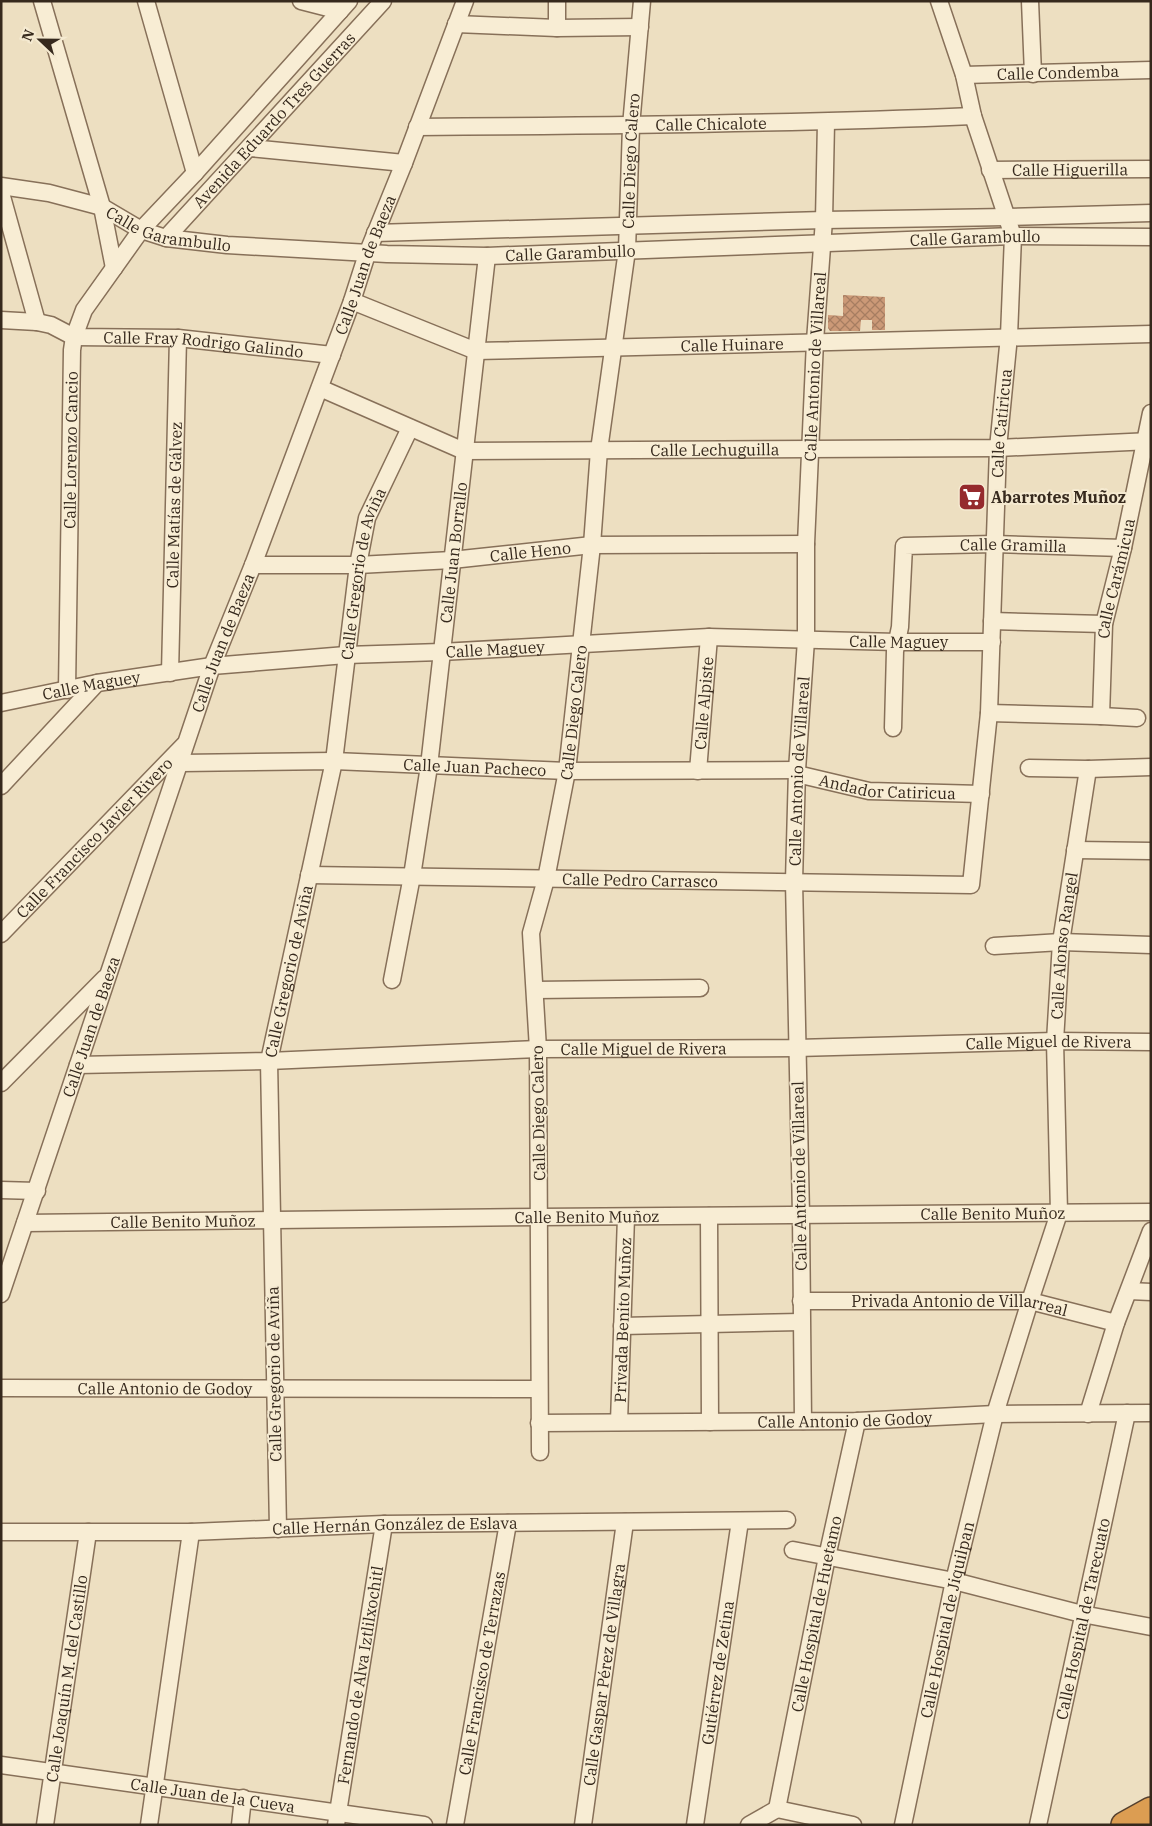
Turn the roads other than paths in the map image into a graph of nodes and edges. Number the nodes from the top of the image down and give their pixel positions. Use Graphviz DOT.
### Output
graph roads {
  1 [pos="42,1"];
  2 [pos="146,1"];
  3 [pos="301,1"];
  4 [pos="383,1"];
  5 [pos="464,1"];
  6 [pos="557,1"];
  7 [pos="642,1"];
  8 [pos="939,1"];
  9 [pos="1030,1"];
  10 [pos="344,6"];
  11 [pos="456,24"];
  12 [pos="640,27"];
  13 [pos="556,28"];
  14 [pos="1151,70"];
  15 [pos="1033,74"];
  16 [pos="964,75"];
  17 [pos="973,116"];
  18 [pos="826,122"];
  19 [pos="632,126"];
  20 [pos="417,127"];
  21 [pos="250,148"];
  22 [pos="404,163"];
  23 [pos="1151,169"];
  24 [pos="990,170"];
  25 [pos="195,173"];
  26 [pos="1,186"];
  27 [pos="1,193"];
  28 [pos="102,208"];
  29 [pos="1151,213"];
  30 [pos="1007,218"];
  31 [pos="824,220"];
  32 [pos="628,226"];
  33 [pos="141,230"];
  34 [pos="375,233"];
  35 [pos="1013,236"];
  36 [pos="1151,237"];
  37 [pos="166,238"];
  38 [pos="822,243"];
  39 [pos="627,250"];
  40 [pos="367,254"];
  41 [pos="487,256"];
  42 [pos="114,268"];
  43 [pos="352,301"];
  44 [pos="1,320"];
  45 [pos="37,322"];
  46 [pos="1151,334"];
  47 [pos="1009,336"];
  48 [pos="74,337"];
  49 [pos="178,338"];
  50 [pos="815,341"];
  51 [pos="614,347"];
  52 [pos="476,351"];
  53 [pos="332,355"];
  54 [pos="320,388"];
  55 [pos="1151,413"];
  56 [pos="410,428"];
  57 [pos="1148,441"];
  58 [pos="998,448"];
  59 [pos="599,450"];
  60 [pos="811,450"];
  61 [pos="464,451"];
  62 [pos="806,544"];
  63 [pos="994,544"];
  64 [pos="592,545"];
  65 [pos="1123,548"];
  66 [pos="452,560"];
  67 [pos="253,565"];
  68 [pos="358,565"];
  69 [pos="992,621"];
  70 [pos="1104,624"];
  71 [pos="709,637"];
  72 [pos="806,640"];
  73 [pos="897,642"];
  74 [pos="992,642"];
  75 [pos="580,645"];
  76 [pos="441,652"];
  77 [pos="346,655"];
  78 [pos="212,666"];
  79 [pos="170,673"];
  80 [pos="97,683"];
  81 [pos="67,690"];
  82 [pos="1,703"];
  83 [pos="989,713"];
  84 [pos="1101,716"];
  85 [pos="1137,718"];
  86 [pos="893,728"];
  87 [pos="187,742"];
  88 [pos="334,762"];
  89 [pos="181,763"];
  90 [pos="429,766"];
  91 [pos="1151,767"];
  92 [pos="1029,768"];
  93 [pos="1088,769"];
  94 [pos="567,771"];
  95 [pos="698,771"];
  96 [pos="797,772"];
  97 [pos="1,786"];
  98 [pos="981,794"];
  99 [pos="1075,850"];
  100 [pos="1151,851"];
  101 [pos="309,874"];
  102 [pos="412,876"];
  103 [pos="546,879"];
  104 [pos="794,881"];
  105 [pos="971,885"];
  106 [pos="1,934"];
  107 [pos="1061,942"];
  108 [pos="1151,945"];
  109 [pos="994,946"];
  110 [pos="108,974"];
  111 [pos="392,980"];
  112 [pos="700,988"];
  113 [pos="535,990"];
  114 [pos="1055,1041"];
  115 [pos="1151,1042"];
  116 [pos="797,1048"];
  117 [pos="538,1049"];
  118 [pos="269,1061"];
  119 [pos="78,1065"];
  120 [pos="1,1083"];
  121 [pos="1,1190"];
  122 [pos="37,1191"];
  123 [pos="1151,1212"];
  124 [pos="1059,1213"];
  125 [pos="801,1215"];
  126 [pos="709,1216"];
  127 [pos="539,1217"];
  128 [pos="626,1217"];
  129 [pos="271,1220"];
  130 [pos="24,1223"];
  131 [pos="1151,1232"];
  132 [pos="1129,1291"];
  133 [pos="1151,1292"];
  134 [pos="1,1294"];
  135 [pos="801,1301"];
  136 [pos="1030,1301"];
  137 [pos="801,1322"];
  138 [pos="1116,1323"];
  139 [pos="709,1324"];
  140 [pos="622,1326"];
  141 [pos="1,1388"];
  142 [pos="274,1389"];
  143 [pos="539,1389"];
  144 [pos="1151,1412"];
  145 [pos="1127,1413"];
  146 [pos="995,1414"];
  147 [pos="1088,1414"];
  148 [pos="802,1421"];
  149 [pos="857,1421"];
  150 [pos="619,1422"];
  151 [pos="710,1422"];
  152 [pos="539,1423"];
  153 [pos="540,1452"];
  154 [pos="787,1520"];
  155 [pos="740,1521"];
  156 [pos="625,1522"];
  157 [pos="508,1523"];
  158 [pos="384,1524"];
  159 [pos="278,1529"];
  160 [pos="1,1532"];
  161 [pos="88,1532"];
  162 [pos="191,1532"];
  163 [pos="793,1550"];
  164 [pos="827,1558"];
  165 [pos="954,1581"];
  166 [pos="1082,1614"];
  167 [pos="1151,1627"];
  168 [pos="1,1765"];
  169 [pos="53,1772"];
  170 [pos="154,1786"];
  171 [pos="244,1798"];
  172 [pos="776,1809"];
  173 [pos="1151,1810"];
  174 [pos="337,1819"];
  175 [pos="45,1825"];
  176 [pos="148,1825"];
  177 [pos="240,1825"];
  178 [pos="424,1825"];
  179 [pos="455,1825"];
  180 [pos="583,1825"];
  181 [pos="695,1825"];
  182 [pos="749,1825"];
  183 [pos="853,1825"];
  184 [pos="903,1825"];
  185 [pos="1038,1825"];
  186 [pos="1124,1825"];
  1 -- 28 [label="street"];
  2 -- 25 [label="street"];
  3 -- 10 [label="street"];
  4 -- 21 [label="street, Avenida Eduardo Tres Guerras"];
  5 -- 11 [label="street, Calle Juan de Baeza"];
  6 -- 13 [label="street"];
  7 -- 12 [label="street, Calle Diego Calero"];
  8 -- 16 [label="street, Calle Catiricua"];
  9 -- 15 [label="street"];
  10 -- 25 [label="street, Avenida Eduardo Tres Guerras"];
  11 -- 13 [label="street"];
  11 -- 20 [label="street, Calle Juan de Baeza"];
  12 -- 13 [label="street"];
  12 -- 19 [label="street, Calle Diego Calero"];
  14 -- 15 [label="street, Calle Condemba"];
  15 -- 16 [label="street, Calle Condemba"];
  16 -- 17 [label="street, Calle Catiricua"];
  17 -- 18 [label="street, Calle Chicalote"];
  17 -- 24 [label="street, Calle Catiricua"];
  18 -- 19 [label="street, Calle Chicalote"];
  18 -- 31 [label="street, Calle Antonio de Villareal"];
  19 -- 20 [label="street, Calle Chicalote"];
  19 -- 32 [label="street, Calle Diego Calero"];
  20 -- 22 [label="street, Calle Juan de Baeza"];
  21 -- 22 [label="street"];
  21 -- 37 [label="street, Avenida Eduardo Tres Guerras"];
  22 -- 34 [label="street, Calle Juan de Baeza"];
  23 -- 24 [label="street, Calle Higuerilla"];
  24 -- 30 [label="street, Calle Catiricua"];
  25 -- 33 [label="street, Avenida Eduardo Tres Guerras"];
  26 -- 28 [label="street, Calle Garambullo"];
  27 -- 45 [label="street"];
  28 -- 33 [label="street, Calle Garambullo"];
  28 -- 42 [label="street"];
  29 -- 30 [label="street, Calle Garambullo"];
  30 -- 31 [label="street, Calle Garambullo"];
  30 -- 35 [label="street, Calle Catiricua"];
  31 -- 32 [label="street, Calle Garambullo"];
  31 -- 38 [label="street, Calle Antonio de Villareal"];
  32 -- 34 [label="street, Calle Garambullo"];
  32 -- 39 [label="street, Calle Diego Calero"];
  33 -- 37 [label="street, Calle Garambullo"];
  33 -- 42 [label="street, Calle Lorenzo Cancio"];
  34 -- 40 [label="street, Calle Juan de Baeza"];
  35 -- 36 [label="street, Calle Garambullo"];
  35 -- 38 [label="street, Calle Garambullo"];
  35 -- 47 [label="street, Calle Catiricua"];
  37 -- 40 [label="street, Calle Garambullo"];
  38 -- 39 [label="street, Calle Garambullo"];
  38 -- 50 [label="street, Calle Antonio de Villareal"];
  39 -- 41 [label="street, Calle Garambullo"];
  39 -- 51 [label="street, Calle Diego Calero"];
  40 -- 41 [label="street, Calle Garambullo"];
  40 -- 43 [label="street, Calle Juan de Baeza"];
  41 -- 52 [label="street, Calle Juan Borrallo"];
  42 -- 48 [label="street, Calle Lorenzo Cancio"];
  43 -- 52 [label="street, Calle Huinare"];
  43 -- 53 [label="street, Calle Juan de Baeza"];
  44 -- 45 [label="street"];
  45 -- 48 [label="street"];
  46 -- 47 [label="street, Calle Huinare"];
  47 -- 50 [label="street, Calle Huinare"];
  47 -- 58 [label="street, Calle Catiricua"];
  48 -- 49 [label="street, Calle Fray Rodrigo Galindo"];
  48 -- 81 [label="street, Calle Lorenzo Cancio"];
  49 -- 53 [label="street, Calle Fray Rodrigo Galindo"];
  49 -- 79 [label="street, Calle Matías de Gálvez"];
  50 -- 51 [label="street, Calle Huinare"];
  50 -- 60 [label="street, Calle Antonio de Villareal"];
  51 -- 52 [label="street, Calle Huinare"];
  51 -- 59 [label="street, Calle Diego Calero"];
  52 -- 61 [label="street, Calle Juan Borrallo"];
  53 -- 54 [label="street, Calle Juan de Baeza"];
  54 -- 56 [label="street, Calle Lechuguilla"];
  54 -- 67 [label="street, Calle Juan de Baeza"];
  55 -- 57 [label="street, Calle Carámicua"];
  56 -- 61 [label="street, Calle Lechuguilla"];
  56 -- 68 [label="street, Calle Gregorio de Aviña"];
  57 -- 58 [label="street, Calle Lechuguilla"];
  57 -- 65 [label="street, Calle Carámicua"];
  58 -- 60 [label="street, Calle Lechuguilla"];
  58 -- 63 [label="street, Calle Catiricua"];
  59 -- 60 [label="street, Calle Lechuguilla"];
  59 -- 61 [label="street, Calle Lechuguilla"];
  59 -- 64 [label="street, Calle Diego Calero"];
  60 -- 62 [label="street, Calle Antonio de Villareal"];
  61 -- 66 [label="street, Calle Juan Borrallo"];
  62 -- 64 [label="street, Calle Heno"];
  62 -- 72 [label="street, Calle Antonio de Villareal"];
  63 -- 65 [label="street, Calle Gramilla"];
  63 -- 69 [label="street, Calle Catiricua"];
  63 -- 73 [label="street, Calle Gramilla"];
  64 -- 66 [label="street, Calle Heno"];
  64 -- 75 [label="street, Calle Diego Calero"];
  65 -- 70 [label="street, Calle Carámicua"];
  66 -- 68 [label="street, Calle Heno"];
  66 -- 76 [label="street, Calle Juan Borrallo"];
  67 -- 68 [label="street, Calle Heno"];
  67 -- 78 [label="street, Calle Juan de Baeza"];
  68 -- 77 [label="street, Calle Gregorio de Aviña"];
  69 -- 70 [label="street"];
  69 -- 74 [label="street, Calle Catiricua"];
  70 -- 84 [label="street, Calle Carámicua"];
  71 -- 72 [label="street, Calle Maguey"];
  71 -- 75 [label="street, Calle Maguey"];
  71 -- 95 [label="street, Calle Alpiste"];
  72 -- 73 [label="street, Calle Maguey"];
  72 -- 96 [label="street, Calle Antonio de Villareal"];
  73 -- 74 [label="street, Calle Maguey"];
  73 -- 86 [label="street"];
  74 -- 83 [label="street, Calle Catiricua"];
  75 -- 76 [label="street, Calle Maguey"];
  75 -- 94 [label="street, Calle Diego Calero"];
  76 -- 77 [label="street, Calle Maguey"];
  76 -- 90 [label="street, Calle Juan Borrallo"];
  77 -- 78 [label="street, Calle Maguey"];
  77 -- 88 [label="street, Calle Gregorio de Aviña"];
  78 -- 79 [label="street, Calle Maguey"];
  78 -- 87 [label="street, Calle Juan de Baeza"];
  79 -- 80 [label="street, Calle Maguey"];
  80 -- 81 [label="street, Calle Maguey"];
  80 -- 97 [label="street"];
  81 -- 82 [label="street, Calle Maguey"];
  83 -- 84 [label="street"];
  83 -- 98 [label="street, Calle Catiricua"];
  84 -- 85 [label="street"];
  87 -- 89 [label="street, Calle Juan de Baeza"];
  87 -- 106 [label="street, Calle Francisco Javier Rivero"];
  88 -- 89 [label="street, Calle Juan Pacheco"];
  88 -- 90 [label="street, Calle Juan Pacheco"];
  88 -- 101 [label="street, Calle Gregorio de Aviña"];
  89 -- 110 [label="street, Calle Juan de Baeza"];
  90 -- 94 [label="street, Calle Juan Pacheco"];
  90 -- 102 [label="street, Calle Juan Borrallo"];
  91 -- 93 [label="street"];
  92 -- 93 [label="street"];
  93 -- 99 [label="street, Calle Alonso Rangel"];
  94 -- 95 [label="street, Calle Juan Pacheco"];
  94 -- 103 [label="street, Calle Diego Calero"];
  95 -- 96 [label="street, Calle Juan Pacheco"];
  96 -- 98 [label="street, Andador Catiricua"];
  96 -- 104 [label="street, Calle Antonio de Villareal"];
  98 -- 105 [label="street, Calle Catiricua"];
  99 -- 100 [label="street"];
  99 -- 107 [label="street, Calle Alonso Rangel"];
  101 -- 102 [label="street, Calle Pedro Carrasco"];
  101 -- 118 [label="street, Calle Gregorio de Aviña"];
  102 -- 103 [label="street, Calle Pedro Carrasco"];
  102 -- 111 [label="street, Calle Juan Borrallo"];
  103 -- 104 [label="street, Calle Pedro Carrasco"];
  103 -- 113 [label="street, Calle Diego Calero"];
  104 -- 105 [label="street, Calle Pedro Carrasco"];
  104 -- 116 [label="street, Calle Antonio de Villareal"];
  107 -- 108 [label="street"];
  107 -- 109 [label="street"];
  107 -- 114 [label="street, Calle Alonso Rangel"];
  110 -- 119 [label="street, Calle Juan de Baeza"];
  110 -- 120 [label="street"];
  112 -- 113 [label="street"];
  113 -- 117 [label="street, Calle Diego Calero"];
  114 -- 115 [label="street, Calle Miguel de Rivera"];
  114 -- 116 [label="street, Calle Miguel de Rivera"];
  114 -- 124 [label="street, Calle Alonso Rangel"];
  116 -- 117 [label="street, Calle Miguel de Rivera"];
  116 -- 125 [label="street, Calle Antonio de Villareal"];
  117 -- 118 [label="street, Calle Miguel de Rivera"];
  117 -- 127 [label="street, Calle Diego Calero"];
  118 -- 119 [label="street, Calle Miguel de Rivera"];
  118 -- 129 [label="street, Calle Gregorio de Aviña"];
  119 -- 122 [label="street, Calle Juan de Baeza"];
  121 -- 122 [label="street"];
  122 -- 130 [label="street, Calle Juan de Baeza"];
  123 -- 124 [label="street, Calle Benito Muñoz"];
  124 -- 125 [label="street, Calle Benito Muñoz"];
  124 -- 136 [label="street, Calle Alonso Rangel"];
  125 -- 126 [label="street, Calle Benito Muñoz"];
  125 -- 135 [label="street, Calle Antonio de Villareal"];
  126 -- 128 [label="street, Calle Benito Muñoz"];
  126 -- 139 [label="street"];
  127 -- 128 [label="street, Calle Benito Muñoz"];
  127 -- 129 [label="street, Calle Benito Muñoz"];
  127 -- 143 [label="street, Calle Diego Calero"];
  128 -- 140 [label="street, Privada Benito Muñoz"];
  129 -- 130 [label="street, Calle Benito Muñoz"];
  129 -- 142 [label="street, Calle Gregorio de Aviña"];
  130 -- 134 [label="street, Calle Juan de Baeza"];
  131 -- 132 [label="street"];
  132 -- 133 [label="street"];
  132 -- 138 [label="street"];
  135 -- 136 [label="street, Privada Antonio de Villarreal"];
  135 -- 137 [label="street, Calle Antonio de Villareal"];
  136 -- 138 [label="street, Privada Antonio de Villarreal"];
  136 -- 146 [label="street, Calle Alonso Rangel"];
  137 -- 139 [label="street"];
  137 -- 148 [label="street, Calle Antonio de Villareal"];
  138 -- 147 [label="street"];
  139 -- 140 [label="street"];
  139 -- 151 [label="street"];
  140 -- 150 [label="street, Privada Benito Muñoz"];
  141 -- 142 [label="street, Calle Antonio de Godoy"];
  142 -- 143 [label="street, Calle Antonio de Godoy"];
  142 -- 159 [label="street, Calle Gregorio de Aviña"];
  143 -- 152 [label="street, Calle Diego Calero"];
  144 -- 145 [label="street, Calle Antonio de Godoy"];
  145 -- 147 [label="street, Calle Antonio de Godoy"];
  145 -- 166 [label="street, Calle Hospital de Tarecuato"];
  146 -- 147 [label="street, Calle Antonio de Godoy"];
  146 -- 149 [label="street, Calle Antonio de Godoy"];
  146 -- 165 [label="street, Calle Hospital de Jiquilpan"];
  148 -- 149 [label="street, Calle Antonio de Godoy"];
  148 -- 151 [label="street, Calle Antonio de Godoy"];
  149 -- 164 [label="street, Calle Hospital de Huetamo"];
  150 -- 151 [label="street, Calle Antonio de Godoy"];
  150 -- 152 [label="street, Calle Antonio de Godoy"];
  152 -- 153 [label="street, Calle Diego Calero"];
  154 -- 155 [label="street, Calle Hernán González de Eslava"];
  155 -- 156 [label="street, Calle Hernán González de Eslava"];
  155 -- 181 [label="street, Gutiérrez de Zetina"];
  156 -- 157 [label="street, Calle Hernán González de Eslava"];
  156 -- 180 [label="street, Calle Gaspar Pérez de Villagra"];
  157 -- 158 [label="street, Calle Hernán González de Eslava"];
  157 -- 179 [label="street, Calle Francisco de Terrazas"];
  158 -- 159 [label="street, Calle Hernán González de Eslava"];
  158 -- 174 [label="street, Fernando de Alva Iztlilxochitl"];
  159 -- 162 [label="street, Calle Hernán González de Eslava"];
  160 -- 161 [label="street, Calle Hernán González de Eslava"];
  161 -- 162 [label="street, Calle Hernán González de Eslava"];
  161 -- 169 [label="street, Calle Joaquín M. del Castillo"];
  162 -- 170 [label="street"];
  163 -- 164 [label="street"];
  164 -- 165 [label="street"];
  164 -- 172 [label="street, Calle Hospital de Huetamo"];
  165 -- 166 [label="street"];
  165 -- 184 [label="street, Calle Hospital de Jiquilpan"];
  166 -- 167 [label="street"];
  166 -- 185 [label="street, Calle Hospital de Tarecuato"];
  168 -- 169 [label="street, Calle Juan de la Cueva"];
  169 -- 170 [label="street, Calle Juan de la Cueva"];
  169 -- 175 [label="street, Calle Joaquín M. del Castillo"];
  170 -- 171 [label="street, Calle Juan de la Cueva"];
  170 -- 176 [label="street"];
  171 -- 174 [label="street, Calle Juan de la Cueva"];
  171 -- 177 [label="street"];
  172 -- 182 [label="street"];
  172 -- 183 [label="street"];
  173 -- 186 [label="highway"];
  174 -- 178 [label="street, Calle Juan de la Cueva"];
}
